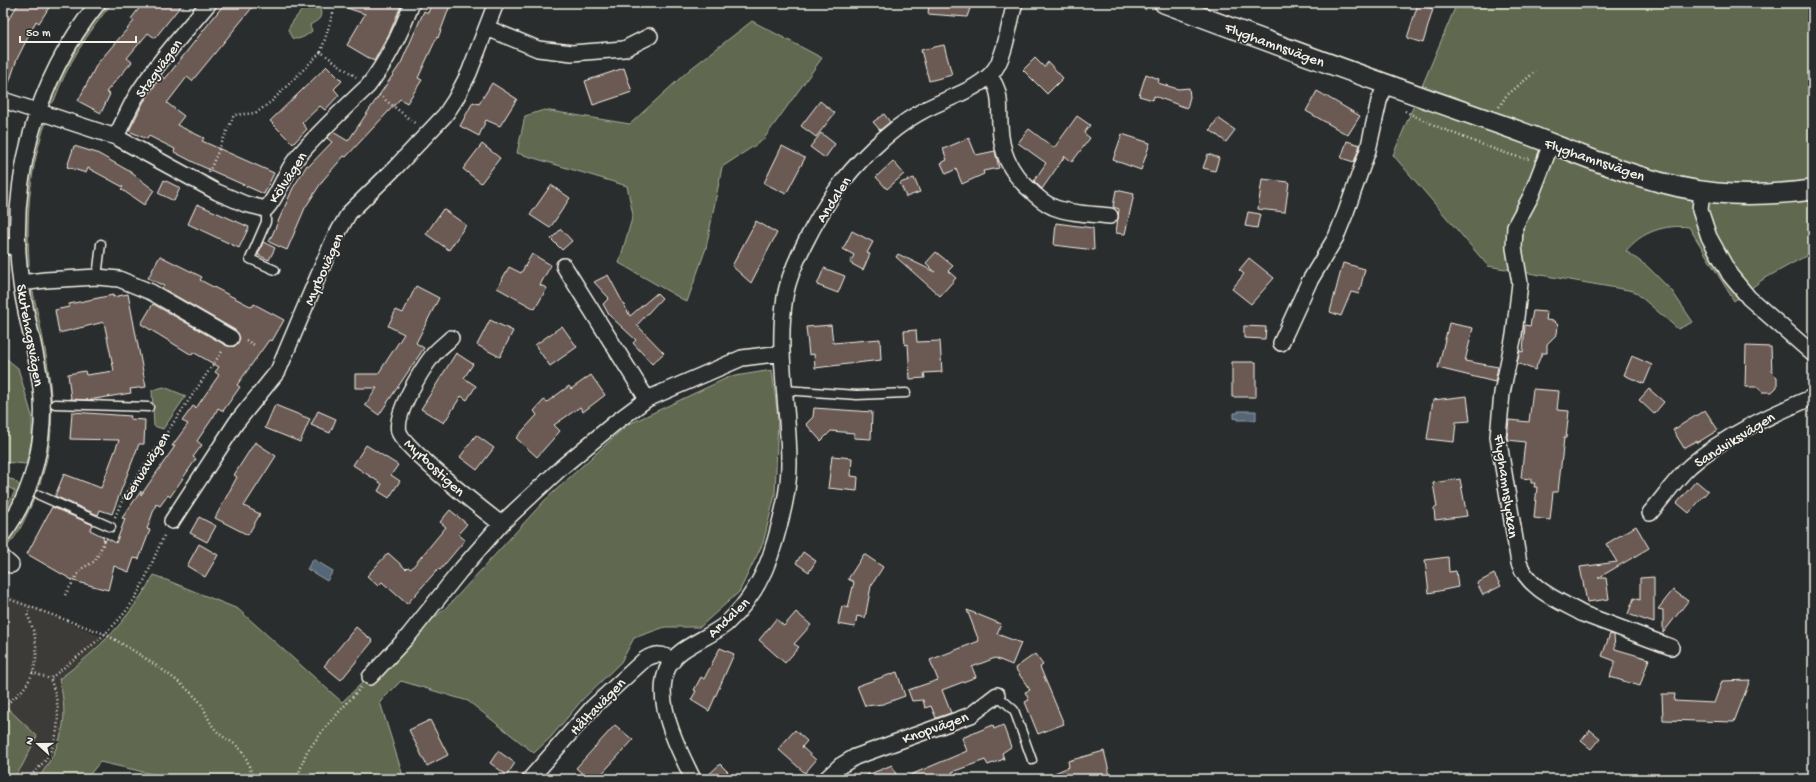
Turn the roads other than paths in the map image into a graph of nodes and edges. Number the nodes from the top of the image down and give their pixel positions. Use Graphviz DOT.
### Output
graph roads {
  1 [pos="98,3"];
  2 [pos="209,3"];
  3 [pos="412,3"];
  4 [pos="496,3"];
  5 [pos="1015,3"];
  6 [pos="1164,3"];
  7 [pos="487,28"];
  8 [pos="650,36"];
  9 [pos="989,76"];
  10 [pos="1386,84"];
  11 [pos="3,100"];
  12 [pos="38,111"];
  13 [pos="116,137"];
  14 [pos="1551,144"];
  15 [pos="1702,190"];
  16 [pos="1813,190"];
  17 [pos="266,209"];
  18 [pos="1110,216"];
  19 [pos="101,244"];
  20 [pos="18,245"];
  21 [pos="3,247"];
  22 [pos="564,266"];
  23 [pos="275,270"];
  24 [pos="97,277"];
  25 [pos="21,283"];
  26 [pos="231,338"];
  27 [pos="451,338"];
  28 [pos="1281,343"];
  29 [pos="782,353"];
  30 [pos="1813,354"];
  31 [pos="784,390"];
  32 [pos="906,393"];
  33 [pos="1813,397"];
  34 [pos="648,399"];
  35 [pos="55,404"];
  36 [pos="149,408"];
  37 [pos="39,495"];
  38 [pos="1650,513"];
  39 [pos="172,522"];
  40 [pos="501,524"];
  41 [pos="111,527"];
  42 [pos="3,534"];
  43 [pos="1672,647"];
  44 [pos="673,661"];
  45 [pos="370,677"];
  46 [pos="997,695"];
  47 [pos="1032,760"];
  48 [pos="530,779"];
  49 [pos="693,779"];
  50 [pos="826,779"];
  1 -- 12 [label="street, Skutehagsvägen"];
  2 -- 13 [label="street, Stagvägen"];
  3 -- 17 [label="street, Kölvägen"];
  4 -- 7 [label="street, Myrbovägen"];
  5 -- 9 [label="street, Andalen"];
  6 -- 10 [label="street, Flyghamnsvägen"];
  7 -- 8 [label="street"];
  7 -- 39 [label="street, Myrbovägen"];
  9 -- 18 [label="street"];
  9 -- 29 [label="street, Andalen"];
  10 -- 14 [label="street, Flyghamnsvägen"];
  10 -- 28 [label="street"];
  11 -- 12 [label="street, Kölvägen"];
  12 -- 13 [label="street, Kölvägen"];
  12 -- 20 [label="street, Skutehagsvägen"];
  13 -- 17 [label="street, Kölvägen"];
  14 -- 15 [label="street, Flyghamnsvägen"];
  14 -- 43 [label="street, Flyghamnslyckan"];
  15 -- 16 [label="street, Flyghamnsvägen"];
  15 -- 30 [label="street"];
  17 -- 23 [label="lane"];
  19 -- 24 [label="lane"];
  20 -- 21 [label="street"];
  20 -- 25 [label="street, Skutehagsvägen"];
  22 -- 34 [label="street"];
  24 -- 25 [label="street"];
  24 -- 26 [label="street"];
  25 -- 42 [label="street, Skutehagsvägen"];
  27 -- 40 [label="street, Myrbostigen"];
  29 -- 31 [label="street, Andalen"];
  29 -- 34 [label="street"];
  31 -- 32 [label="lane"];
  31 -- 44 [label="street, Andalen"];
  33 -- 38 [label="street, Sandviksvägen"];
  34 -- 40 [label="street"];
  35 -- 36 [label="lane"];
  37 -- 41 [label="lane"];
  40 -- 45 [label="street"];
  44 -- 48 [label="street, Håltavägen"];
  44 -- 49 [label="street, Andalen"];
  46 -- 47 [label="lane, Knopvägen"];
  46 -- 50 [label="street, Knopvägen"];
}
